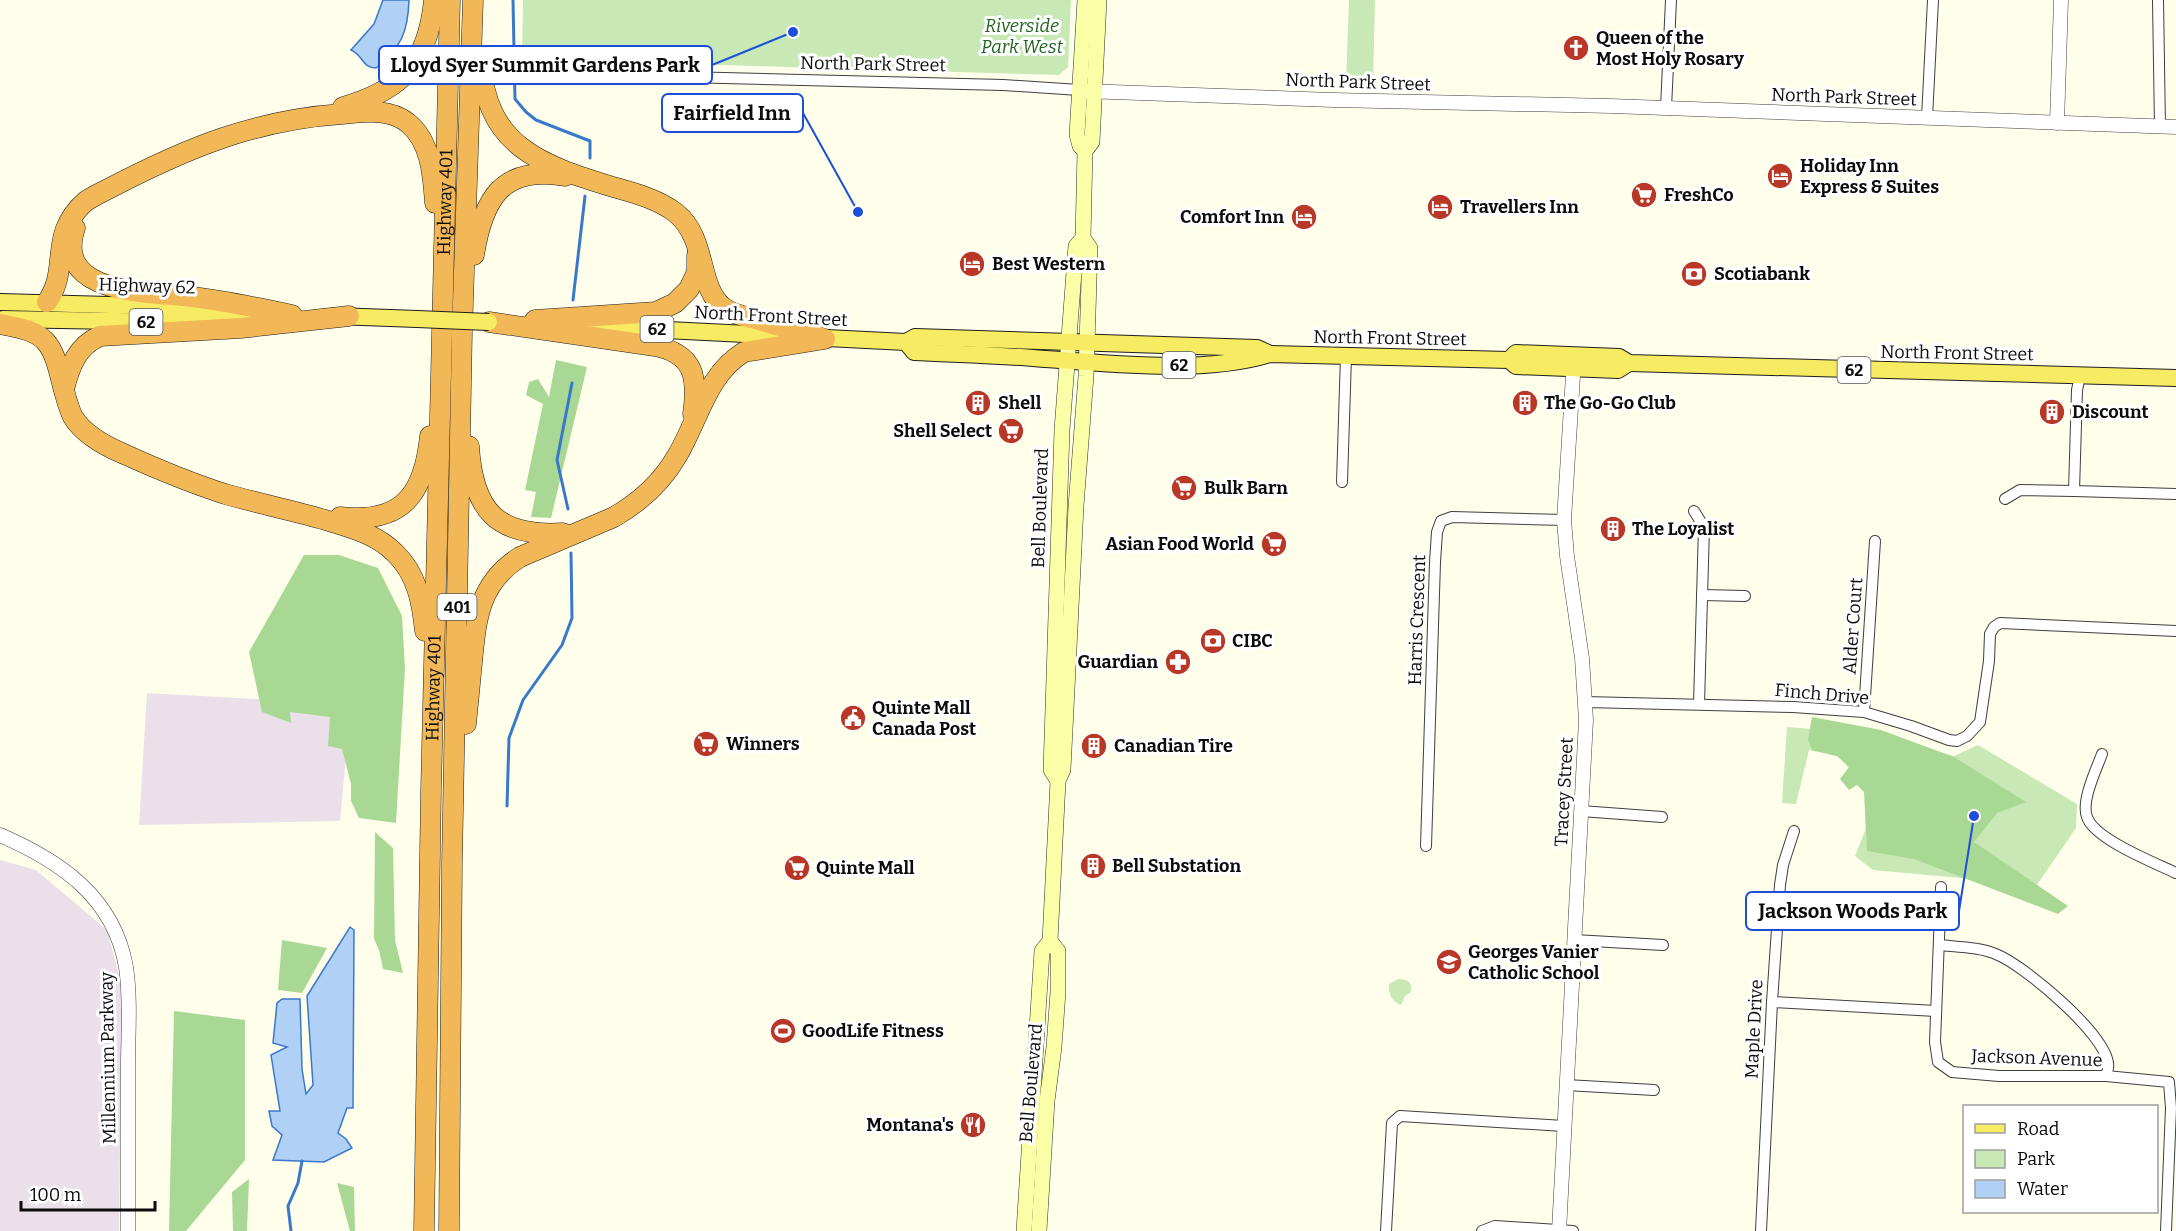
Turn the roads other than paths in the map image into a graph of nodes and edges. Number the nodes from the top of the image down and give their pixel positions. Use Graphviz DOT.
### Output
graph roads {
  1 [pos="434,0"];
  2 [pos="450,0"];
  3 [pos="472,0"];
  4 [pos="479,0"];
  5 [pos="1085,0"];
  6 [pos="1099,0"];
  7 [pos="1671,0"];
  8 [pos="1933,0"];
  9 [pos="2061,0"];
  10 [pos="2158,0"];
  11 [pos="541,66"];
  12 [pos="1086,91"];
  13 [pos="1666,108"];
  14 [pos="312,116"];
  15 [pos="1927,118"];
  16 [pos="2057,123"];
  17 [pos="2160,127"];
  18 [pos="2176,127"];
  19 [pos="595,182"];
  20 [pos="110,188"];
  21 [pos="695,237"];
  22 [pos="1083,238"];
  23 [pos="444,296"];
  24 [pos="0,302"];
  25 [pos="47,302"];
  26 [pos="292,315"];
  27 [pos="349,316"];
  28 [pos="0,319"];
  29 [pos="489,322"];
  30 [pos="0,324"];
  31 [pos="825,339"];
  32 [pos="462,341"];
  33 [pos="906,342"];
  34 [pos="1069,343"];
  35 [pos="1087,343"];
  36 [pos="1270,354"];
  37 [pos="1346,356"];
  38 [pos="1067,360"];
  39 [pos="1086,362"];
  40 [pos="1574,362"];
  41 [pos="2080,376"];
  42 [pos="2176,378"];
  43 [pos="64,388"];
  44 [pos="686,440"];
  45 [pos="1342,482"];
  46 [pos="2074,491"];
  47 [pos="2176,494"];
  48 [pos="2005,499"];
  49 [pos="287,508"];
  50 [pos="1694,511"];
  51 [pos="1564,519"];
  52 [pos="578,531"];
  53 [pos="1875,541"];
  54 [pos="1702,595"];
  55 [pos="1745,596"];
  56 [pos="2176,631"];
  57 [pos="1585,702"];
  58 [pos="1700,704"];
  59 [pos="1864,712"];
  60 [pos="2102,754"];
  61 [pos="1058,781"];
  62 [pos="431,790"];
  63 [pos="1581,811"];
  64 [pos="1662,817"];
  65 [pos="1794,831"];
  66 [pos="0,835"];
  67 [pos="1426,846"];
  68 [pos="452,864"];
  69 [pos="2176,873"];
  70 [pos="1941,887"];
  71 [pos="1574,940"];
  72 [pos="1050,941"];
  73 [pos="1663,945"];
  74 [pos="1939,945"];
  75 [pos="1772,1002"];
  76 [pos="1936,1011"];
  77 [pos="2106,1077"];
  78 [pos="1566,1085"];
  79 [pos="1654,1090"];
  80 [pos="1564,1126"];
  81 [pos="128,1231"];
  82 [pos="424,1231"];
  83 [pos="449,1231"];
  84 [pos="1024,1231"];
  85 [pos="1039,1231"];
  86 [pos="1386,1231"];
  87 [pos="1482,1231"];
  88 [pos="1563,1231"];
  89 [pos="1761,1231"];
  90 [pos="2166,1231"];
  1 -- 14 [label="highway"];
  2 -- 23 [label="highway, Highway 401 / 401"];
  3 -- 32 [label="highway, Highway 401 / 401"];
  4 -- 19 [label="highway"];
  5 -- 12 [label="main road, Bell Boulevard"];
  6 -- 12 [label="main road, Bell Boulevard"];
  7 -- 13 [label="street"];
  8 -- 15 [label="street"];
  9 -- 16 [label="street"];
  10 -- 17 [label="street"];
  11 -- 12 [label="street, North Park Street"];
  12 -- 13 [label="street, North Park Street"];
  12 -- 22 [label="main road, Bell Boulevard"];
  13 -- 15 [label="street, North Park Street"];
  14 -- 20 [label="highway"];
  14 -- 23 [label="highway"];
  15 -- 16 [label="street, North Park Street"];
  16 -- 17 [label="street, North Park Street"];
  17 -- 18 [label="street, North Park Street"];
  19 -- 21 [label="highway"];
  19 -- 32 [label="highway"];
  20 -- 25 [label="highway"];
  20 -- 26 [label="highway"];
  21 -- 29 [label="highway"];
  21 -- 31 [label="highway"];
  22 -- 34 [label="main road, Bell Boulevard"];
  22 -- 35 [label="main road, Bell Boulevard"];
  23 -- 49 [label="highway"];
  23 -- 62 [label="highway, Highway 401 / 401"];
  24 -- 25 [label="main road, Highway 62 / 62"];
  25 -- 26 [label="main road, Highway 62 / 62"];
  26 -- 27 [label="main road, Highway 62 / 62"];
  26 -- 28 [label="main road, Highway 62 / 62"];
  27 -- 29 [label="main road, Highway 62 / 62, bridge"];
  27 -- 43 [label="highway"];
  29 -- 31 [label="main road, North Front Street / 62"];
  29 -- 44 [label="highway"];
  30 -- 43 [label="highway"];
  31 -- 33 [label="main road, North Front Street / 62"];
  31 -- 44 [label="highway"];
  32 -- 52 [label="highway"];
  32 -- 68 [label="highway, Highway 401 / 401"];
  33 -- 34 [label="main road, North Front Street / 62"];
  33 -- 38 [label="main road, North Front Street / 62"];
  34 -- 35 [label="main road, North Front Street / 62"];
  34 -- 38 [label="main road, Bell Boulevard"];
  35 -- 36 [label="main road, North Front Street / 62"];
  35 -- 39 [label="main road, Bell Boulevard"];
  36 -- 37 [label="main road, North Front Street / 62"];
  36 -- 39 [label="main road, North Front Street / 62"];
  37 -- 40 [label="main road, North Front Street / 62"];
  37 -- 45 [label="street"];
  38 -- 39 [label="main road, North Front Street / 62"];
  38 -- 61 [label="main road, Bell Boulevard"];
  39 -- 61 [label="main road, Bell Boulevard"];
  40 -- 41 [label="main road, North Front Street / 62"];
  40 -- 51 [label="street, Tracey Street"];
  41 -- 42 [label="main road, North Front Street / 62"];
  41 -- 46 [label="street"];
  43 -- 49 [label="highway"];
  44 -- 52 [label="highway"];
  46 -- 47 [label="street"];
  46 -- 48 [label="street"];
  49 -- 62 [label="highway"];
  50 -- 54 [label="street"];
  51 -- 57 [label="street, Tracey Street"];
  51 -- 67 [label="street, Harris Crescent"];
  52 -- 68 [label="highway"];
  53 -- 59 [label="street, Alder Court"];
  54 -- 55 [label="street"];
  54 -- 58 [label="street"];
  56 -- 59 [label="street, Finch Drive"];
  57 -- 58 [label="street, Finch Drive"];
  57 -- 63 [label="street, Tracey Street"];
  58 -- 59 [label="street, Finch Drive"];
  60 -- 69 [label="street"];
  61 -- 72 [label="main road, Bell Boulevard"];
  62 -- 82 [label="highway, Highway 401 / 401"];
  63 -- 64 [label="street"];
  63 -- 71 [label="street, Tracey Street"];
  65 -- 75 [label="street, Maple Drive"];
  66 -- 81 [label="street, Millennium Parkway"];
  68 -- 83 [label="highway, Highway 401 / 401"];
  70 -- 74 [label="street, Jackson Avenue"];
  71 -- 73 [label="street"];
  71 -- 78 [label="street, Tracey Street"];
  72 -- 84 [label="main road, Bell Boulevard"];
  72 -- 85 [label="main road, Bell Boulevard"];
  74 -- 76 [label="street, Jackson Avenue"];
  74 -- 77 [label="street"];
  75 -- 76 [label="street"];
  75 -- 89 [label="street, Maple Drive"];
  76 -- 77 [label="street, Jackson Avenue"];
  77 -- 90 [label="street, Jackson Avenue"];
  78 -- 79 [label="street"];
  78 -- 80 [label="street, Tracey Street"];
  80 -- 86 [label="street"];
  80 -- 88 [label="street, Tracey Street"];
  87 -- 88 [label="street"];
}
